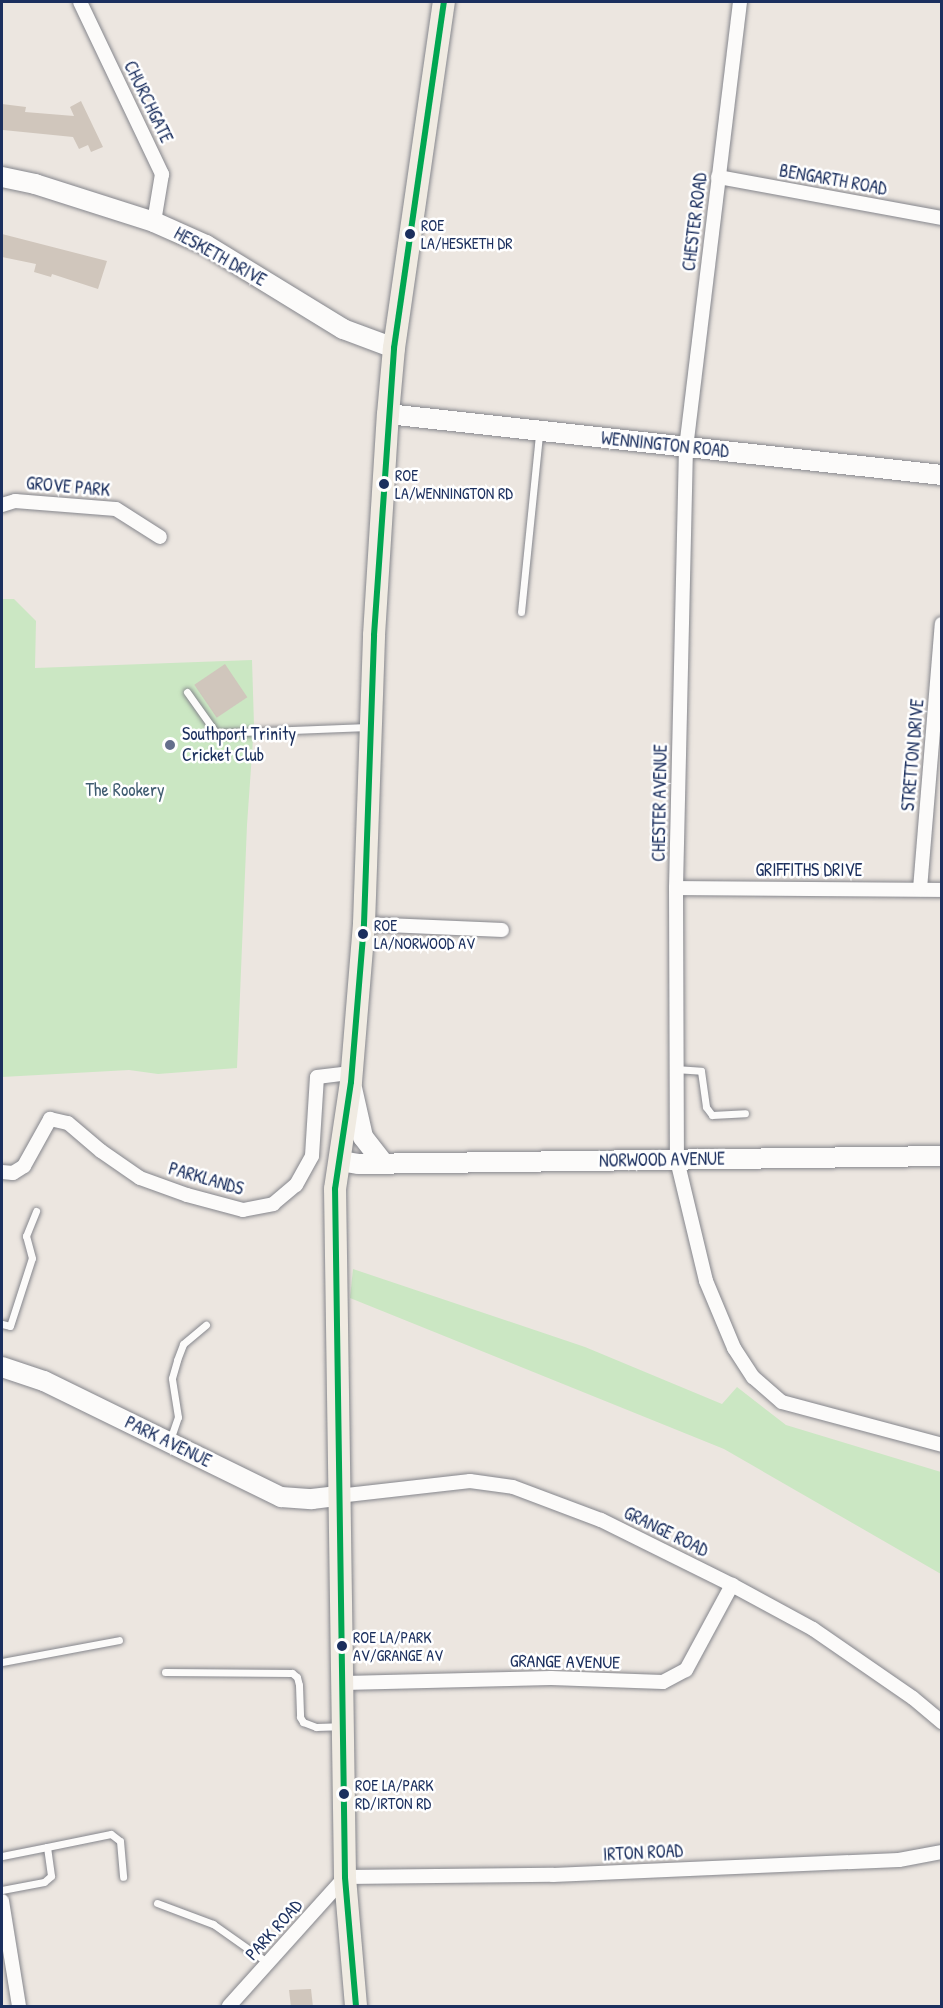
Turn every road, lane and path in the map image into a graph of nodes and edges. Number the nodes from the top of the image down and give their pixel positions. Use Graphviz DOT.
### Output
graph roads {
  1 [pos="80,2"];
  2 [pos="444,2"];
  3 [pos="740,2"];
  4 [pos="2,177"];
  5 [pos="718,177"];
  6 [pos="942,219"];
  7 [pos="154,222"];
  8 [pos="394,348"];
  9 [pos="388,414"];
  10 [pos="539,431"];
  11 [pos="686,447"];
  12 [pos="942,475"];
  13 [pos="2,505"];
  14 [pos="160,537"];
  15 [pos="521,612"];
  16 [pos="942,624"];
  17 [pos="187,693"];
  18 [pos="371,727"];
  19 [pos="676,888"];
  20 [pos="920,889"];
  21 [pos="942,890"];
  22 [pos="364,924"];
  23 [pos="502,930"];
  24 [pos="675,1069"];
  25 [pos="351,1078"];
  26 [pos="745,1113"];
  27 [pos="942,1156"];
  28 [pos="677,1160"];
  29 [pos="340,1161"];
  30 [pos="383,1163"];
  31 [pos="2,1172"];
  32 [pos="36,1210"];
  33 [pos="2,1324"];
  34 [pos="206,1325"];
  35 [pos="2,1367"];
  36 [pos="169,1442"];
  37 [pos="942,1445"];
  38 [pos="338,1496"];
  39 [pos="732,1585"];
  40 [pos="119,1640"];
  41 [pos="2,1662"];
  42 [pos="165,1672"];
  43 [pos="344,1683"];
  44 [pos="942,1722"];
  45 [pos="344,1726"];
  46 [pos="47,1847"];
  47 [pos="942,1852"];
  48 [pos="2,1856"];
  49 [pos="123,1877"];
  50 [pos="345,1877"];
  51 [pos="2,1890"];
  52 [pos="2,1901"];
  53 [pos="157,1903"];
  54 [pos="268,1963"];
  55 [pos="19,2007"];
  56 [pos="229,2007"];
  57 [pos="356,2007"];
  1 -- 7 [label="street, CHURCHGATE"];
  2 -- 8 [label="main road"];
  3 -- 5 [label="street, CHESTER ROAD"];
  4 -- 7 [label="street, HESKETH DRIVE"];
  5 -- 6 [label="street, BENGARTH ROAD"];
  5 -- 11 [label="street, CHESTER ROAD"];
  7 -- 8 [label="street, HESKETH DRIVE"];
  8 -- 9 [label="main road"];
  9 -- 10 [label="street, WENNINGTON ROAD"];
  9 -- 18 [label="main road"];
  10 -- 11 [label="street, WENNINGTON ROAD"];
  10 -- 15 [label="lane"];
  11 -- 12 [label="street, WENNINGTON ROAD"];
  11 -- 19 [label="street, CHESTER AVENUE"];
  13 -- 14 [label="street, GROVE PARK"];
  16 -- 20 [label="street, STRETTON DRIVE"];
  17 -- 18 [label="lane"];
  18 -- 22 [label="main road"];
  19 -- 20 [label="street, GRIFFITHS DRIVE"];
  19 -- 24 [label="street, CHESTER AVENUE"];
  20 -- 21 [label="street, GRIFFITHS DRIVE"];
  22 -- 23 [label="street"];
  22 -- 25 [label="main road"];
  24 -- 26 [label="lane"];
  24 -- 28 [label="street, CHESTER AVENUE"];
  25 -- 29 [label="main road"];
  25 -- 30 [label="street"];
  25 -- 31 [label="street, PARKLANDS"];
  27 -- 28 [label="street, NORWOOD AVENUE"];
  28 -- 30 [label="street, NORWOOD AVENUE"];
  28 -- 37 [label="street, CHESTER AVENUE"];
  29 -- 30 [label="street, NORWOOD AVENUE"];
  29 -- 38 [label="main road"];
  32 -- 33 [label="lane"];
  34 -- 36 [label="lane"];
  35 -- 36 [label="street, PARK AVENUE"];
  36 -- 38 [label="street, PARK AVENUE"];
  38 -- 39 [label="street, GRANGE ROAD"];
  38 -- 43 [label="main road"];
  39 -- 43 [label="street, GRANGE AVENUE"];
  39 -- 44 [label="street, GRANGE ROAD"];
  40 -- 41 [label="lane"];
  42 -- 45 [label="lane"];
  43 -- 45 [label="main road"];
  45 -- 50 [label="main road"];
  46 -- 48 [label="lane"];
  46 -- 49 [label="lane"];
  46 -- 51 [label="lane"];
  47 -- 50 [label="street, IRTON ROAD"];
  50 -- 54 [label="street, PARK ROAD"];
  50 -- 57 [label="main road"];
  52 -- 55 [label="street"];
  53 -- 54 [label="lane"];
  54 -- 56 [label="street, PARK ROAD"];
}
